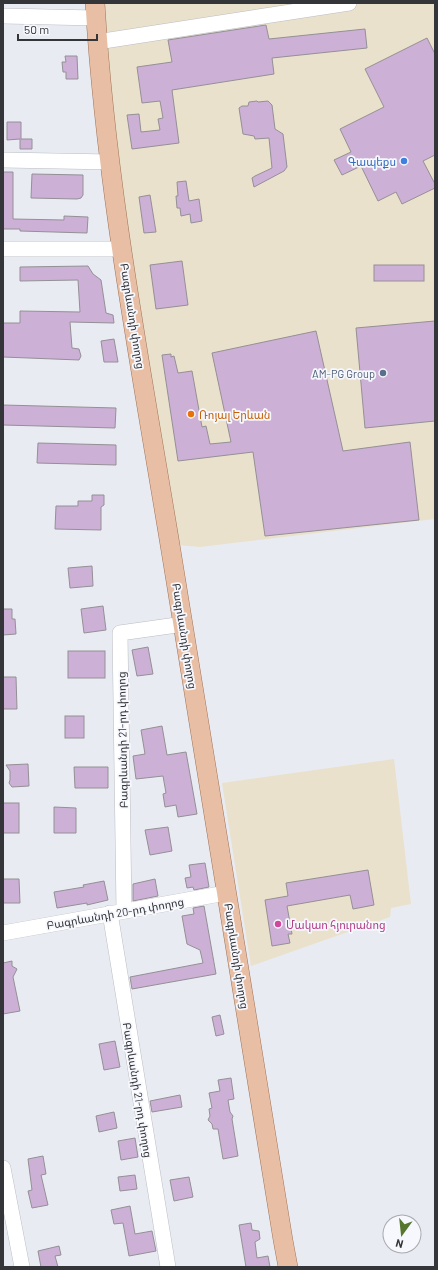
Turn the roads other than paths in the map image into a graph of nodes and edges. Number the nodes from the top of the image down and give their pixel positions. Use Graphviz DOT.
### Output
graph roads {
  1 [pos="349,3"];
  2 [pos="95,11"];
  3 [pos="3,16"];
  4 [pos="97,42"];
  5 [pos="3,160"];
  6 [pos="111,162"];
  7 [pos="3,249"];
  8 [pos="121,249"];
  9 [pos="184,624"];
  10 [pos="226,893"];
  11 [pos="117,912"];
  12 [pos="3,933"];
  13 [pos="3,1168"];
  14 [pos="22,1267"];
  15 [pos="168,1267"];
  16 [pos="288,1267"];
  1 -- 4 [label="street"];
  2 -- 3 [label="street"];
  2 -- 4 [label="main road, Բագրևանդի փողոց"];
  4 -- 6 [label="main road, Բագրևանդի փողոց"];
  5 -- 6 [label="street"];
  6 -- 8 [label="main road, Բագրևանդի փողոց"];
  7 -- 8 [label="street"];
  8 -- 9 [label="main road, Բագրևանդի փողոց"];
  9 -- 10 [label="main road, Բագրևանդի փողոց"];
  9 -- 11 [label="street, Բագրևանդի 21-րդ փողոց"];
  10 -- 11 [label="street, Բագրևանդի 20-րդ փողոց"];
  10 -- 16 [label="main road, Բագրևանդի փողոց"];
  11 -- 12 [label="street, Բագրևանդի 20-րդ փողոց"];
  11 -- 15 [label="street, Բագրևանդի 21-րդ փողոց"];
  13 -- 14 [label="street"];
}
